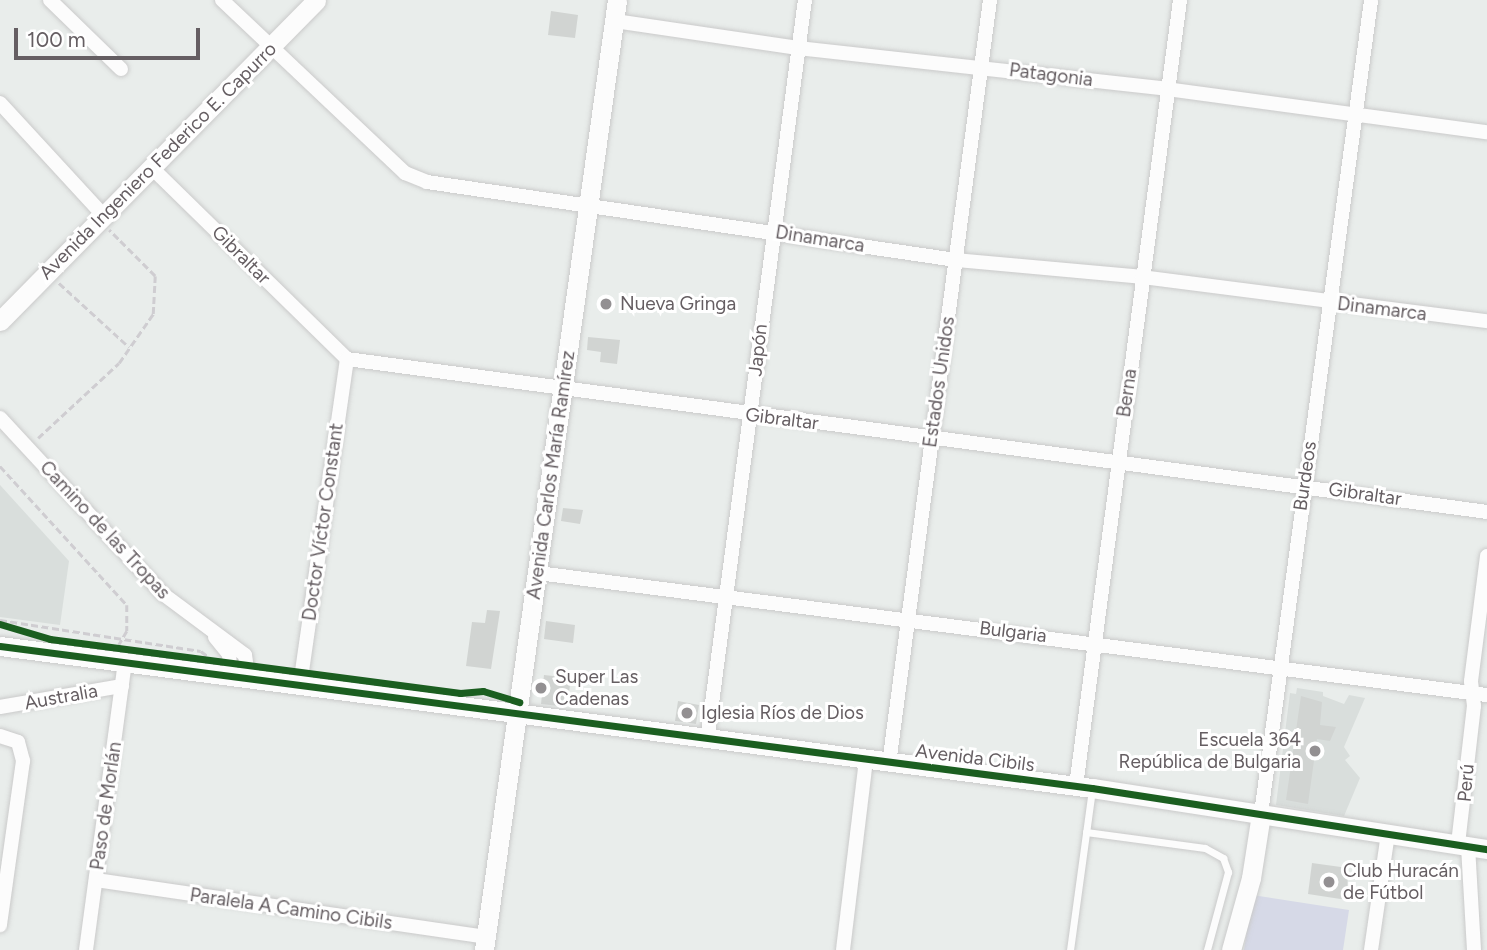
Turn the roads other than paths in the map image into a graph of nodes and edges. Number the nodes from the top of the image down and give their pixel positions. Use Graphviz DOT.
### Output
graph roads {
  1 [pos="50,0"];
  2 [pos="222,0"];
  3 [pos="316,0"];
  4 [pos="618,0"];
  5 [pos="805,0"];
  6 [pos="990,0"];
  7 [pos="1180,0"];
  8 [pos="1371,0"];
  9 [pos="615,21"];
  10 [pos="798,48"];
  11 [pos="269,49"];
  12 [pos="981,66"];
  13 [pos="121,69"];
  14 [pos="1167,89"];
  15 [pos="0,103"];
  16 [pos="1352,114"];
  17 [pos="1487,132"];
  18 [pos="153,169"];
  19 [pos="588,207"];
  20 [pos="102,219"];
  21 [pos="771,231"];
  22 [pos="956,260"];
  23 [pos="1142,276"];
  24 [pos="1329,302"];
  25 [pos="0,321"];
  26 [pos="1487,321"];
  27 [pos="347,359"];
  28 [pos="562,389"];
  29 [pos="751,415"];
  30 [pos="0,418"];
  31 [pos="932,438"];
  32 [pos="1118,460"];
  33 [pos="1304,485"];
  34 [pos="1487,512"];
  35 [pos="1487,556"];
  36 [pos="538,572"];
  37 [pos="727,597"];
  38 [pos="909,619"];
  39 [pos="215,636"];
  40 [pos="1095,643"];
  41 [pos="0,646"];
  42 [pos="120,653"];
  43 [pos="1281,667"];
  44 [pos="236,671"];
  45 [pos="300,685"];
  46 [pos="122,686"];
  47 [pos="1480,694"];
  48 [pos="0,707"];
  49 [pos="517,717"];
  50 [pos="0,736"];
  51 [pos="706,741"];
  52 [pos="866,761"];
  53 [pos="889,764"];
  54 [pos="1084,787"];
  55 [pos="1261,814"];
  56 [pos="1086,832"];
  57 [pos="1388,834"];
  58 [pos="1471,846"];
  59 [pos="96,880"];
  60 [pos="0,925"];
  61 [pos="485,944"];
  62 [pos="1476,946"];
  63 [pos="86,950"];
  64 [pos="843,950"];
  65 [pos="1070,950"];
  66 [pos="1207,950"];
  67 [pos="1231,950"];
  68 [pos="1371,950"];
  1 -- 13 [label="street"];
  2 -- 11 [label="street, Dinamarca"];
  3 -- 11 [label="street, Avenida Ingeniero Federico E. Capurro"];
  4 -- 9 [label="street, Avenida Carlos María Ramírez"];
  5 -- 10 [label="street, Japón"];
  6 -- 12 [label="street, Estados Unidos"];
  7 -- 14 [label="street, Berna"];
  8 -- 16 [label="street, Burdeos"];
  9 -- 10 [label="street, Patagonia"];
  9 -- 19 [label="street, Avenida Carlos María Ramírez"];
  10 -- 12 [label="street, Patagonia"];
  10 -- 21 [label="street, Japón"];
  11 -- 18 [label="street, Avenida Ingeniero Federico E. Capurro"];
  11 -- 19 [label="street, Dinamarca"];
  12 -- 14 [label="street, Patagonia"];
  12 -- 22 [label="street, Estados Unidos"];
  14 -- 16 [label="street, Patagonia"];
  14 -- 23 [label="street, Berna"];
  15 -- 20 [label="street"];
  16 -- 17 [label="street, Patagonia"];
  16 -- 24 [label="street, Burdeos"];
  18 -- 20 [label="street, Avenida Ingeniero Federico E. Capurro"];
  18 -- 27 [label="street, Gibraltar"];
  19 -- 21 [label="street, Dinamarca"];
  19 -- 28 [label="street, Avenida Carlos María Ramírez"];
  20 -- 25 [label="street, Avenida Ingeniero Federico E. Capurro"];
  21 -- 22 [label="street, Dinamarca"];
  21 -- 29 [label="street, Japón"];
  22 -- 23 [label="street, Dinamarca"];
  22 -- 31 [label="street, Estados Unidos"];
  23 -- 24 [label="street, Dinamarca"];
  23 -- 32 [label="street, Berna"];
  24 -- 26 [label="street, Dinamarca"];
  24 -- 33 [label="street, Burdeos"];
  27 -- 28 [label="street, Gibraltar"];
  27 -- 45 [label="street, Doctor Víctor Constant"];
  28 -- 29 [label="street, Gibraltar"];
  28 -- 36 [label="street, Avenida Carlos María Ramírez"];
  29 -- 31 [label="street, Gibraltar"];
  29 -- 37 [label="street, Japón"];
  30 -- 39 [label="street, Camino de las Tropas"];
  31 -- 32 [label="street, Gibraltar"];
  31 -- 38 [label="street, Estados Unidos"];
  32 -- 33 [label="street, Gibraltar"];
  32 -- 40 [label="street, Berna"];
  33 -- 34 [label="street, Gibraltar"];
  33 -- 43 [label="street, Burdeos"];
  35 -- 47 [label="street, Perú"];
  36 -- 37 [label="street, Bulgaria"];
  36 -- 49 [label="street, Avenida Carlos María Ramírez"];
  37 -- 38 [label="street, Bulgaria"];
  37 -- 51 [label="street, Japón"];
  38 -- 40 [label="street, Bulgaria"];
  38 -- 53 [label="street, Estados Unidos"];
  39 -- 44 [label="street, Camino de las Tropas"];
  39 -- 44 [label="street, Camino de las Tropas"];
  40 -- 43 [label="street, Bulgaria"];
  40 -- 54 [label="street, Berna"];
  41 -- 42 [label="street, Avenida Cibils"];
  42 -- 44 [label="street, Avenida Cibils"];
  42 -- 46 [label="street, Paso de Morlán"];
  43 -- 47 [label="street, Bulgaria"];
  43 -- 55 [label="street, Burdeos"];
  44 -- 45 [label="street, Avenida Cibils"];
  45 -- 49 [label="street, Avenida Cibils"];
  46 -- 48 [label="street, Australia"];
  46 -- 59 [label="street, Paso de Morlán"];
  47 -- 58 [label="street, Perú"];
  49 -- 51 [label="street, Avenida Cibils"];
  49 -- 61 [label="street, Avenida Carlos María Ramírez"];
  50 -- 60 [label="street"];
  51 -- 52 [label="street, Avenida Cibils"];
  52 -- 53 [label="street, Avenida Cibils"];
  52 -- 64 [label="street"];
  53 -- 54 [label="street, Avenida Cibils"];
  54 -- 55 [label="street, Avenida Cibils"];
  54 -- 56 [label="lane"];
  55 -- 57 [label="street, Avenida Cibils"];
  55 -- 67 [label="street, Burdeos"];
  56 -- 65 [label="lane"];
  56 -- 66 [label="lane"];
  57 -- 58 [label="street, Avenida Cibils"];
  57 -- 68 [label="street"];
  58 -- 62 [label="street, Perú"];
  59 -- 61 [label="street, Paralela A Camino Cibils"];
  59 -- 63 [label="street, Paso de Morlán"];
}
